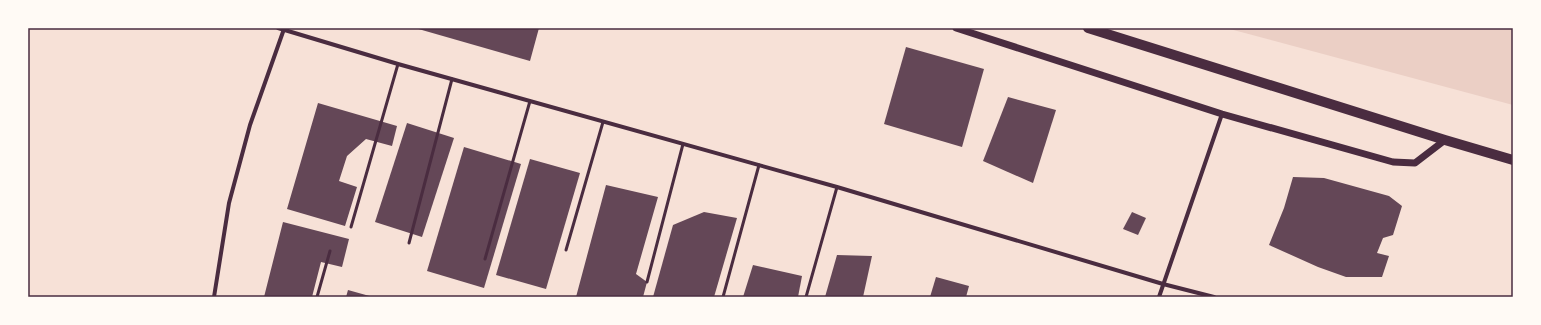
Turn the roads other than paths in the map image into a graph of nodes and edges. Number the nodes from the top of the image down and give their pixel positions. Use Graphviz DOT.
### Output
graph roads {
  1 [pos="278,28"];
  2 [pos="956,28"];
  3 [pos="1088,28"];
  4 [pos="284,29"];
  5 [pos="398,64"];
  6 [pos="452,79"];
  7 [pos="530,101"];
  8 [pos="1222,114"];
  9 [pos="603,122"];
  10 [pos="1445,140"];
  11 [pos="683,144"];
  12 [pos="1513,160"];
  13 [pos="759,165"];
  14 [pos="837,187"];
  15 [pos="352,227"];
  16 [pos="409,243"];
  17 [pos="566,250"];
  18 [pos="330,251"];
  19 [pos="485,259"];
  20 [pos="647,282"];
  21 [pos="1163,284"];
  22 [pos="214,297"];
  23 [pos="317,297"];
  24 [pos="723,297"];
  25 [pos="806,297"];
  26 [pos="1159,297"];
  27 [pos="1214,297"];
  1 -- 4 [label="street"];
  2 -- 8 [label="street"];
  3 -- 10 [label="main road"];
  4 -- 5 [label="street"];
  4 -- 22 [label="street"];
  5 -- 6 [label="street"];
  5 -- 15 [label="lane"];
  6 -- 7 [label="street"];
  6 -- 16 [label="lane"];
  7 -- 9 [label="street"];
  7 -- 19 [label="lane"];
  8 -- 10 [label="street"];
  8 -- 21 [label="street"];
  9 -- 11 [label="street"];
  9 -- 17 [label="lane"];
  10 -- 12 [label="main road"];
  11 -- 13 [label="street"];
  11 -- 20 [label="lane"];
  13 -- 14 [label="street"];
  13 -- 24 [label="lane"];
  14 -- 21 [label="street"];
  14 -- 25 [label="lane"];
  18 -- 23 [label="lane"];
  21 -- 26 [label="street"];
  21 -- 27 [label="street"];
}
